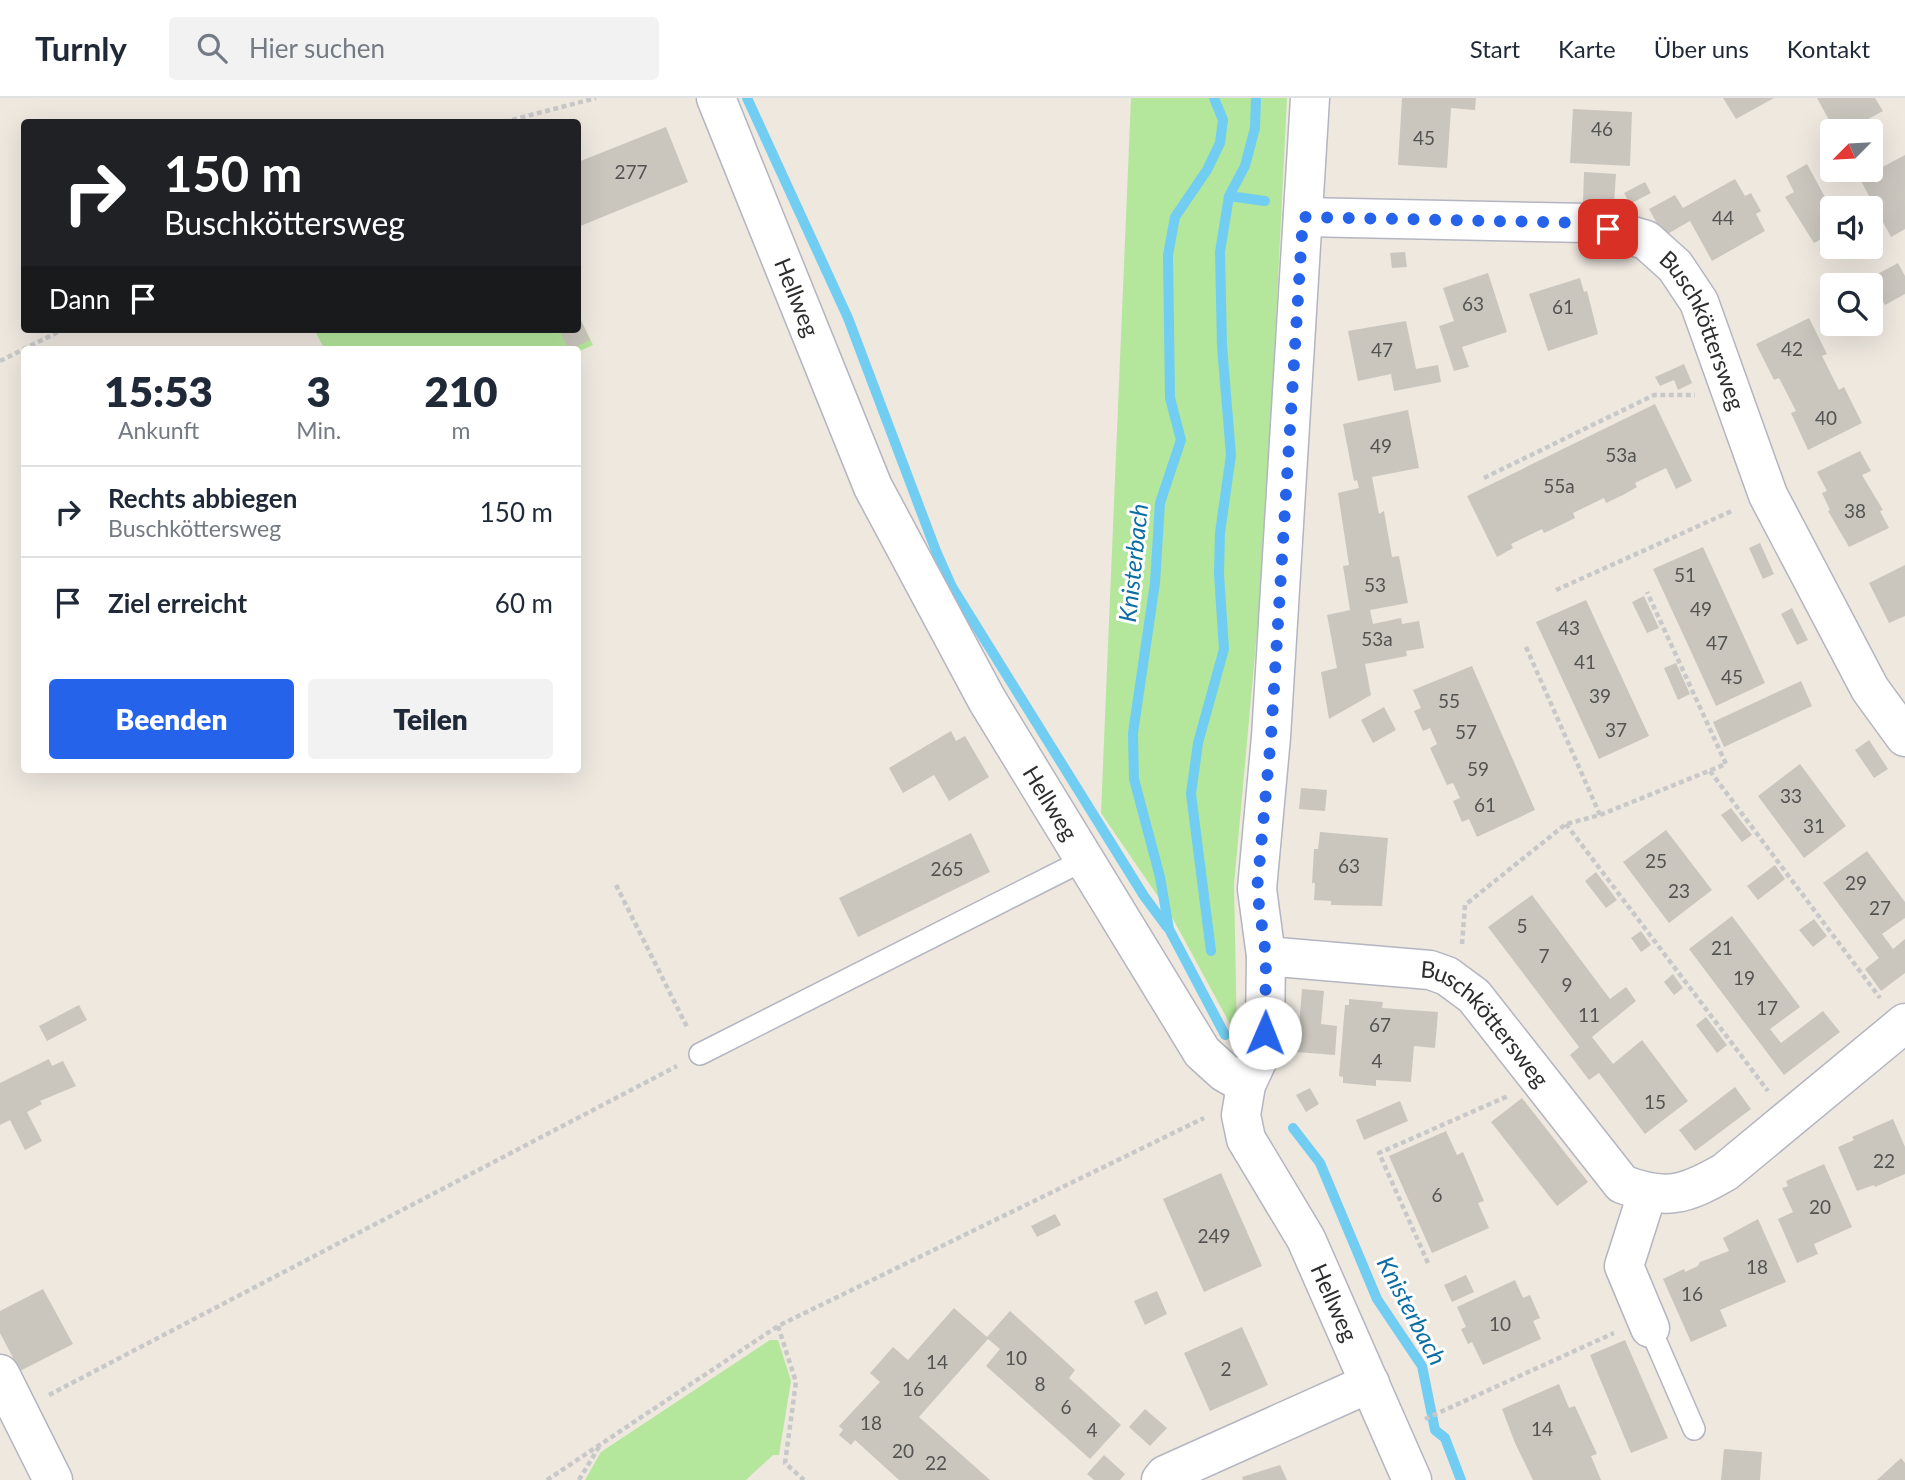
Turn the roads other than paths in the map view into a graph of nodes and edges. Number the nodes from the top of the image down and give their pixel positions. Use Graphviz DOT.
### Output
graph roads {
  1 [pos="716,98"];
  2 [pos="1310,98"];
  3 [pos="1303,217"];
  4 [pos="1905,737"];
  5 [pos="1082,861"];
  6 [pos="1266,956"];
  7 [pos="1903,1025"];
  8 [pos="700,1054"];
  9 [pos="1243,1100"];
  10 [pos="1647,1194"];
  11 [pos="1648,1323"];
  12 [pos="0,1374"];
  13 [pos="1370,1384"];
  14 [pos="1694,1429"];
  15 [pos="52,1480"];
  16 [pos="1161,1480"];
  17 [pos="1412,1480"];
  1 -- 5 [label="street, Hellweg"];
  2 -- 3 [label="street"];
  3 -- 4 [label="street, Buschköttersweg"];
  3 -- 6 [label="street"];
  5 -- 8 [label="lane"];
  5 -- 9 [label="street, Hellweg"];
  6 -- 9 [label="street"];
  6 -- 10 [label="street, Buschköttersweg"];
  7 -- 10 [label="street"];
  9 -- 13 [label="street, Hellweg"];
  10 -- 11 [label="street"];
  11 -- 14 [label="lane"];
  12 -- 15 [label="street"];
  13 -- 16 [label="street"];
  13 -- 17 [label="street, Hellweg"];
}
